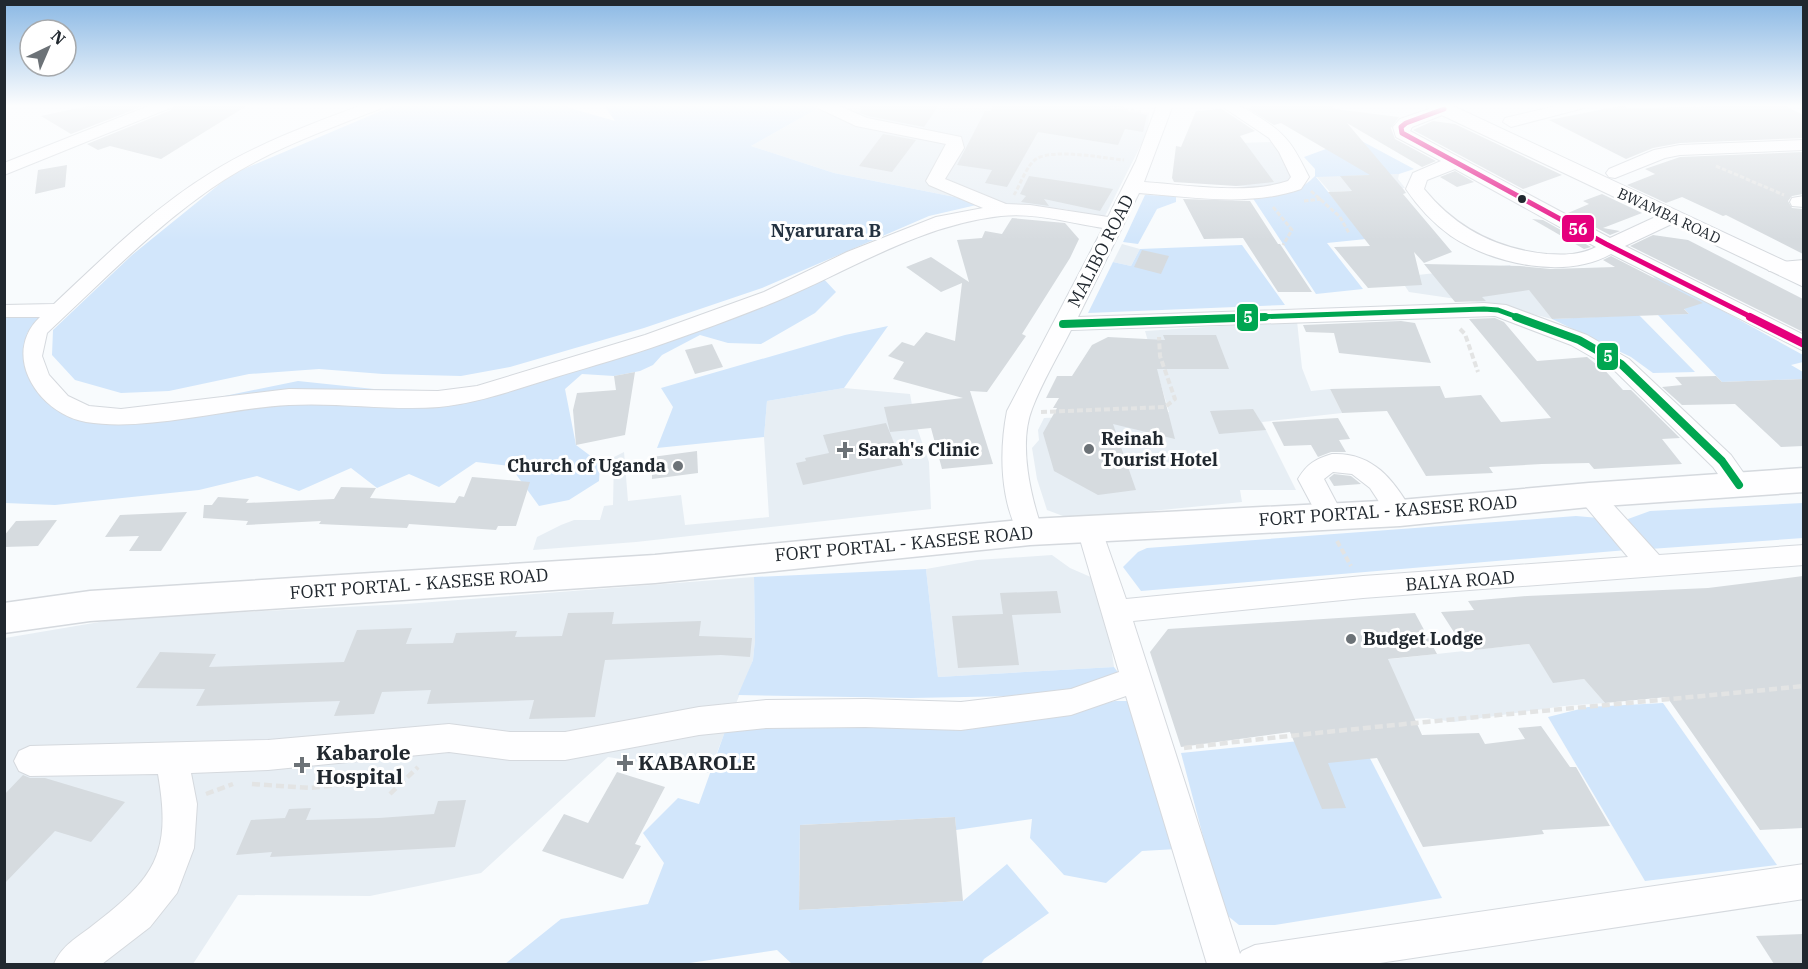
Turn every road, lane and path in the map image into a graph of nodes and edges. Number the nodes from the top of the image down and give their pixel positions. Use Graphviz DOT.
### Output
graph roads {
  1 [pos="53,150"];
  2 [pos="269,150"];
  3 [pos="954,150"];
  4 [pos="1149,150"];
  5 [pos="1286,150"];
  6 [pos="1432,150"];
  7 [pos="1531,150"];
  8 [pos="1569,150"];
  9 [pos="1679,150"];
  10 [pos="1680,150"];
  11 [pos="1145,161"];
  12 [pos="1455,163"];
  13 [pos="4,170"];
  14 [pos="1615,173"];
  15 [pos="1298,182"];
  16 [pos="1133,186"];
  17 [pos="1801,202"];
  18 [pos="1008,204"];
  19 [pos="1271,204"];
  20 [pos="1671,217"];
  21 [pos="1114,224"];
  22 [pos="1349,234"];
  23 [pos="1283,245"];
  24 [pos="1612,247"];
  25 [pos="1802,273"];
  26 [pos="60,310"];
  27 [pos="1440,310"];
  28 [pos="4,311"];
  29 [pos="1160,321"];
  30 [pos="1063,324"];
  31 [pos="1803,344"];
  32 [pos="1478,372"];
  33 [pos="1018,413"];
  34 [pos="1803,480"];
  35 [pos="1739,484"];
  36 [pos="1589,495"];
  37 [pos="1400,513"];
  38 [pos="1327,517"];
  39 [pos="1090,529"];
  40 [pos="1030,532"];
  41 [pos="1803,555"];
  42 [pos="1653,567"];
  43 [pos="1363,587"];
  44 [pos="1117,610"];
  45 [pos="4,618"];
  46 [pos="1138,679"];
  47 [pos="1803,686"];
  48 [pos="1160,751"];
  49 [pos="172,759"];
  50 [pos="30,761"];
  51 [pos="406,778"];
  52 [pos="240,782"];
  53 [pos="249,784"];
  54 [pos="180,804"];
  55 [pos="1803,881"];
  56 [pos="73,964"];
  57 [pos="1225,964"];
  58 [pos="1255,964"];
  1 -- 13 [label="street"];
  2 -- 26 [label="street"];
  3 -- 18 [label="street"];
  4 -- 11 [label="street, MALIBO ROAD"];
  5 -- 15 [label="street"];
  6 -- 12 [label="street"];
  7 -- 20 [label="main road, BWAMBA ROAD"];
  8 -- 14 [label="main road, BWAMBA ROAD"];
  9 -- 14 [label="street"];
  10 -- 17 [label="path"];
  11 -- 16 [label="street, MALIBO ROAD"];
  11 -- 18 [label="path"];
  12 -- 24 [label="street"];
  12 -- 24 [label="street"];
  14 -- 25 [label="main road, BWAMBA ROAD"];
  15 -- 16 [label="street"];
  15 -- 22 [label="path"];
  16 -- 21 [label="street, MALIBO ROAD"];
  18 -- 21 [label="street"];
  18 -- 26 [label="street"];
  19 -- 23 [label="path"];
  20 -- 24 [label="street"];
  20 -- 25 [label="main road, BWAMBA ROAD"];
  21 -- 30 [label="street, MALIBO ROAD"];
  24 -- 31 [label="street"];
  26 -- 28 [label="street"];
  27 -- 29 [label="street"];
  27 -- 32 [label="path"];
  27 -- 35 [label="street"];
  29 -- 30 [label="street"];
  29 -- 33 [label="path"];
  30 -- 33 [label="street, MALIBO ROAD"];
  33 -- 40 [label="street, MALIBO ROAD"];
  34 -- 35 [label="highway, FORT PORTAL - KASESE ROAD"];
  35 -- 36 [label="highway, FORT PORTAL - KASESE ROAD"];
  36 -- 37 [label="highway, FORT PORTAL - KASESE ROAD"];
  36 -- 42 [label="street"];
  37 -- 38 [label="highway, FORT PORTAL - KASESE ROAD"];
  37 -- 38 [label="street"];
  38 -- 39 [label="highway, FORT PORTAL - KASESE ROAD"];
  38 -- 43 [label="path"];
  39 -- 40 [label="highway, FORT PORTAL - KASESE ROAD"];
  39 -- 44 [label="street"];
  40 -- 45 [label="highway, FORT PORTAL - KASESE ROAD"];
  41 -- 42 [label="street, BALYA ROAD"];
  42 -- 43 [label="street, BALYA ROAD"];
  43 -- 44 [label="street, BALYA ROAD"];
  44 -- 46 [label="street"];
  46 -- 48 [label="street"];
  46 -- 49 [label="street"];
  47 -- 48 [label="path"];
  48 -- 57 [label="street"];
  49 -- 50 [label="street"];
  49 -- 54 [label="street"];
  51 -- 53 [label="path"];
  52 -- 54 [label="path"];
  54 -- 56 [label="street"];
  55 -- 58 [label="street"];
}
